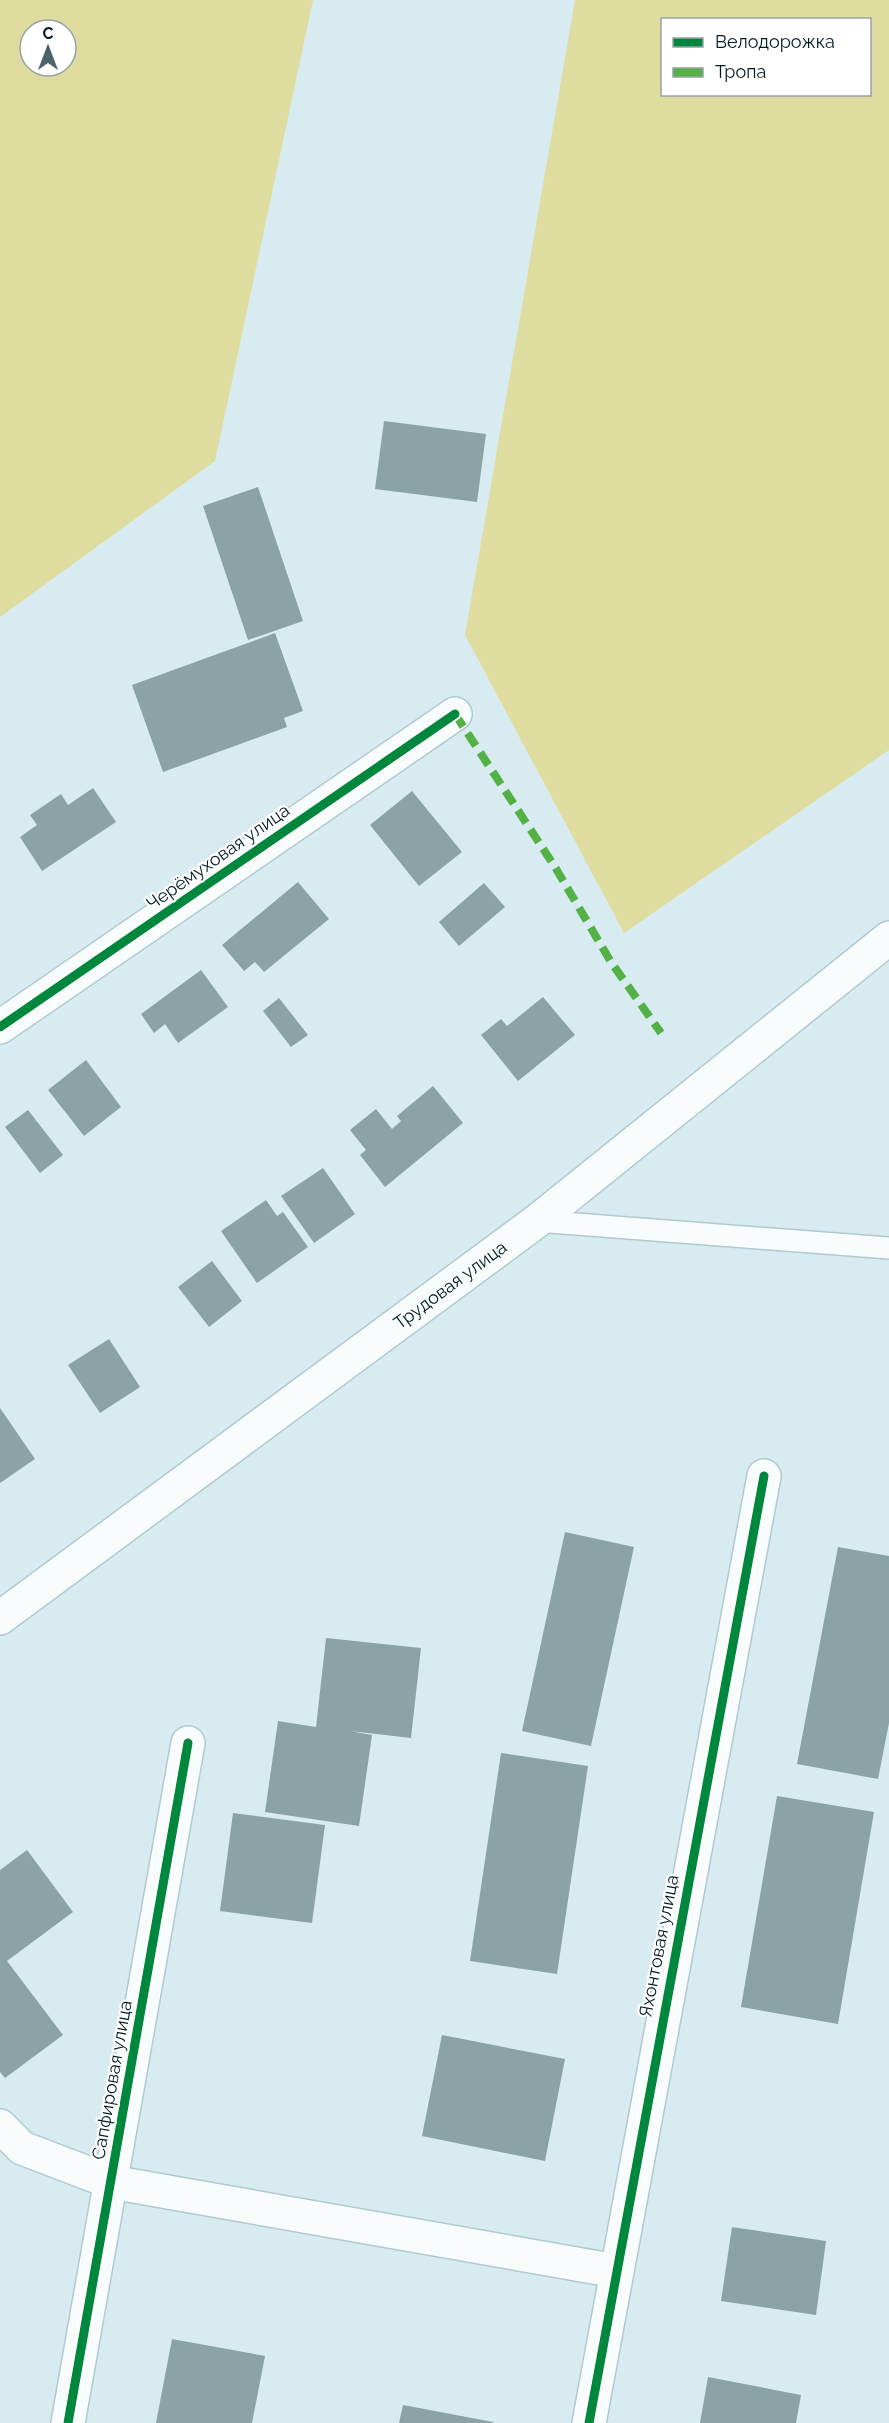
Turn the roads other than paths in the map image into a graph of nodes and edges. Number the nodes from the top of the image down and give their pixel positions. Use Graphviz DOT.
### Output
graph roads {
  1 [pos="455,714"];
  2 [pos="889,938"];
  3 [pos="0,1027"];
  4 [pos="537,1221"];
  5 [pos="889,1248"];
  6 [pos="764,1476"];
  7 [pos="0,1618"];
  8 [pos="188,1743"];
  9 [pos="0,2126"];
  10 [pos="111,2182"];
  11 [pos="616,2271"];
  12 [pos="68,2423"];
  13 [pos="589,2423"];
  1 -- 3 [label="street, Черёмуховая улица"];
  2 -- 4 [label="street, Трудовая улица"];
  4 -- 5 [label="lane"];
  4 -- 7 [label="street, Трудовая улица"];
  6 -- 11 [label="street, Яхонтовая улица"];
  8 -- 10 [label="street, Сапфировая улица"];
  9 -- 10 [label="street"];
  10 -- 11 [label="street"];
  10 -- 12 [label="street, Сапфировая улица"];
  11 -- 13 [label="street, Яхонтовая улица"];
}
